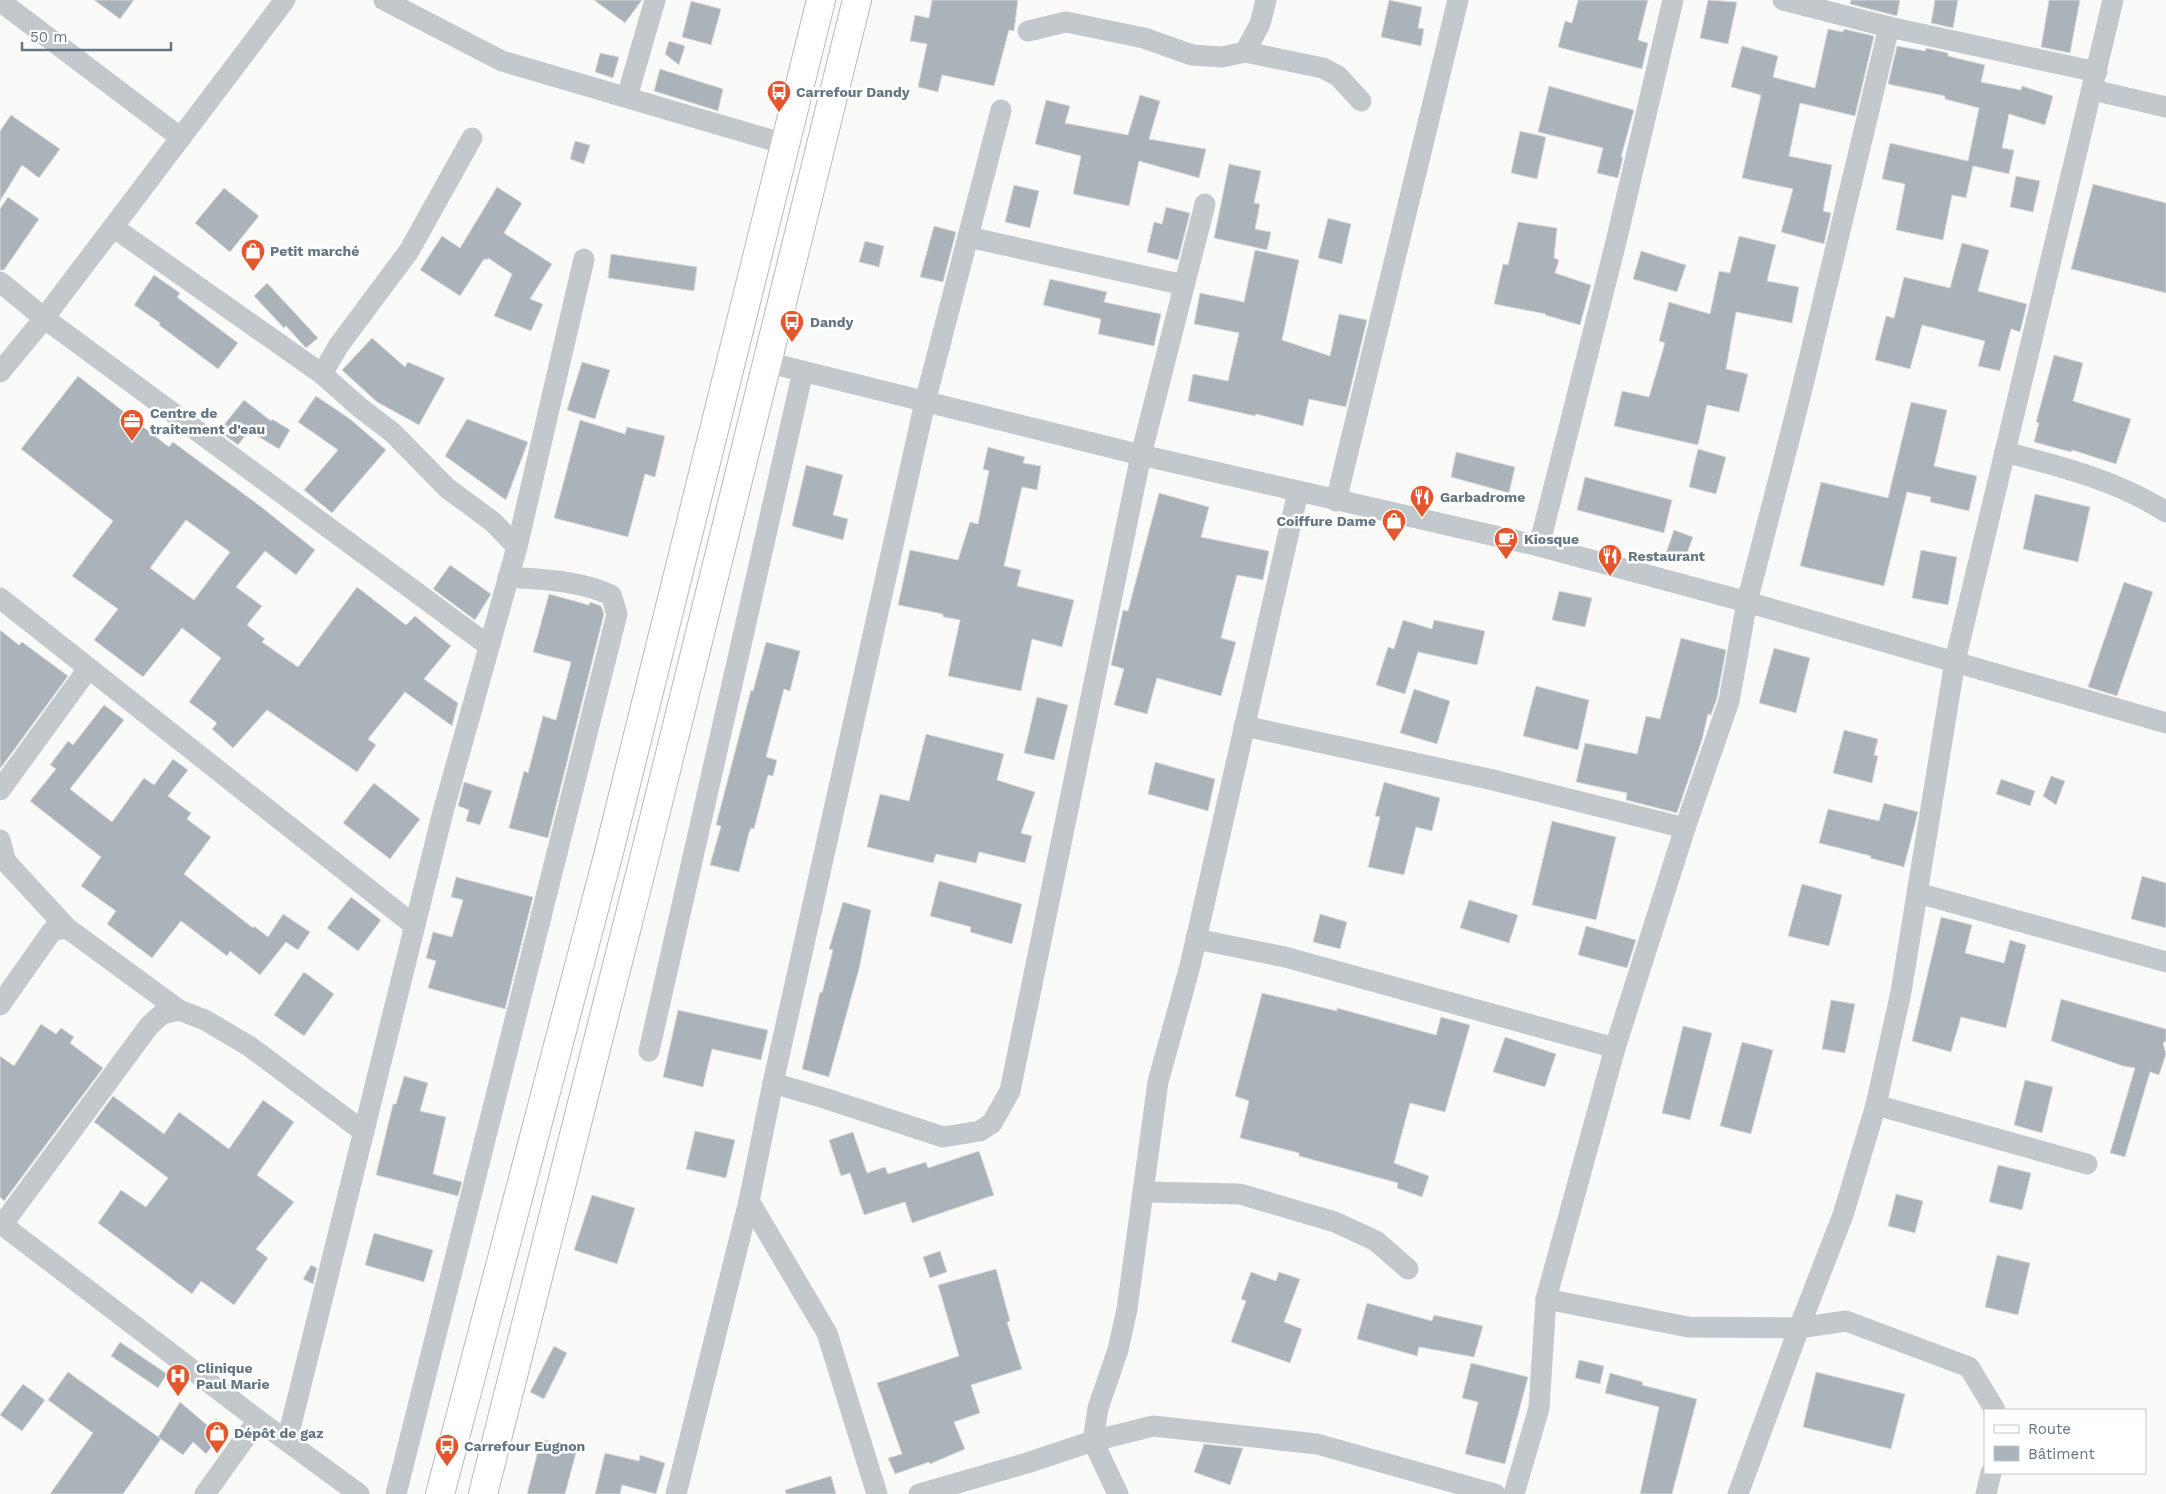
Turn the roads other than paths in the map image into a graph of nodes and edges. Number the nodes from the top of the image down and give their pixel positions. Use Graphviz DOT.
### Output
graph roads {
  1 [pos="285,0"];
  2 [pos="386,0"];
  3 [pos="655,0"];
  4 [pos="821,0"];
  5 [pos="857,0"];
  6 [pos="1266,0"];
  7 [pos="1458,0"];
  8 [pos="1674,0"];
  9 [pos="1783,0"];
  10 [pos="2113,0"];
  11 [pos="0,1"];
  12 [pos="1889,27"];
  13 [pos="1028,31"];
  14 [pos="1245,52"];
  15 [pos="2095,80"];
  16 [pos="627,97"];
  17 [pos="1361,101"];
  18 [pos="2166,107"];
  19 [pos="1001,110"];
  20 [pos="181,138"];
  21 [pos="472,138"];
  22 [pos="785,144"];
  23 [pos="1205,204"];
  24 [pos="113,227"];
  25 [pos="968,237"];
  26 [pos="584,259"];
  27 [pos="0,282"];
  28 [pos="1184,285"];
  29 [pos="44,318"];
  30 [pos="766,362"];
  31 [pos="803,371"];
  32 [pos="0,372"];
  33 [pos="322,374"];
  34 [pos="925,402"];
  35 [pos="2006,452"];
  36 [pos="1141,455"];
  37 [pos="1298,492"];
  38 [pos="1336,501"];
  39 [pos="2166,512"];
  40 [pos="1539,546"];
  41 [pos="517,547"];
  42 [pos="508,577"];
  43 [pos="0,598"];
  44 [pos="1747,602"];
  45 [pos="489,646"];
  46 [pos="1955,661"];
  47 [pos="88,669"];
  48 [pos="2166,723"];
  49 [pos="1244,726"];
  50 [pos="0,790"];
  51 [pos="1685,828"];
  52 [pos="0,840"];
  53 [pos="1918,893"];
  54 [pos="415,926"];
  55 [pos="67,928"];
  56 [pos="1196,939"];
  57 [pos="2166,962"];
  58 [pos="0,1006"];
  59 [pos="179,1010"];
  60 [pos="1615,1048"];
  61 [pos="650,1051"];
  62 [pos="773,1084"];
  63 [pos="1876,1105"];
  64 [pos="364,1132"];
  65 [pos="2087,1164"];
  66 [pos="1143,1192"];
  67 [pos="749,1201"];
  68 [pos="1,1224"];
  69 [pos="1408,1270"];
  70 [pos="1546,1299"];
  71 [pos="1799,1328"];
  72 [pos="1993,1409"];
  73 [pos="258,1420"];
  74 [pos="287,1441"];
  75 [pos="1093,1441"];
  76 [pos="1423,1474"];
  77 [pos="1991,1474"];
  78 [pos="205,1494"];
  79 [pos="359,1494"];
  80 [pos="396,1494"];
  81 [pos="440,1494"];
  82 [pos="483,1494"];
  83 [pos="676,1494"];
  84 [pos="877,1494"];
  85 [pos="919,1494"];
  86 [pos="1118,1494"];
  87 [pos="1441,1494"];
  88 [pos="1495,1494"];
  89 [pos="1514,1494"];
  90 [pos="1738,1494"];
  91 [pos="1986,1494"];
  1 -- 20 [label="street"];
  2 -- 16 [label="street"];
  3 -- 16 [label="street"];
  4 -- 22 [label="main road"];
  5 -- 30 [label="main road"];
  6 -- 14 [label="street"];
  7 -- 38 [label="street"];
  8 -- 40 [label="street"];
  9 -- 12 [label="street"];
  10 -- 15 [label="street"];
  11 -- 20 [label="street"];
  12 -- 15 [label="street"];
  12 -- 44 [label="street"];
  13 -- 14 [label="street"];
  14 -- 17 [label="street"];
  15 -- 18 [label="street"];
  15 -- 35 [label="street"];
  16 -- 22 [label="street"];
  19 -- 25 [label="street"];
  20 -- 24 [label="street"];
  21 -- 33 [label="street"];
  22 -- 81 [label="main road"];
  23 -- 28 [label="street"];
  24 -- 29 [label="street"];
  24 -- 33 [label="street"];
  25 -- 28 [label="street"];
  25 -- 34 [label="street"];
  26 -- 41 [label="street"];
  27 -- 29 [label="street"];
  28 -- 36 [label="street"];
  29 -- 32 [label="street"];
  29 -- 45 [label="street"];
  30 -- 31 [label="street"];
  30 -- 82 [label="main road"];
  31 -- 34 [label="street"];
  31 -- 61 [label="street"];
  33 -- 41 [label="street"];
  34 -- 36 [label="street"];
  34 -- 62 [label="street"];
  35 -- 39 [label="street"];
  35 -- 46 [label="street"];
  36 -- 37 [label="street"];
  36 -- 62 [label="street"];
  37 -- 38 [label="street"];
  37 -- 49 [label="street"];
  38 -- 40 [label="street"];
  40 -- 44 [label="street"];
  41 -- 42 [label="street"];
  42 -- 45 [label="street"];
  42 -- 80 [label="street"];
  43 -- 47 [label="street"];
  44 -- 46 [label="street"];
  44 -- 51 [label="street"];
  45 -- 54 [label="street"];
  46 -- 48 [label="street"];
  46 -- 53 [label="street"];
  47 -- 50 [label="street"];
  47 -- 54 [label="street"];
  49 -- 51 [label="street"];
  49 -- 56 [label="street"];
  51 -- 60 [label="street"];
  52 -- 55 [label="street"];
  53 -- 57 [label="street"];
  53 -- 63 [label="street"];
  54 -- 64 [label="street"];
  55 -- 58 [label="street"];
  55 -- 59 [label="street"];
  56 -- 60 [label="street"];
  56 -- 66 [label="street"];
  59 -- 64 [label="street"];
  59 -- 68 [label="street"];
  60 -- 70 [label="street"];
  62 -- 67 [label="street"];
  63 -- 65 [label="street"];
  63 -- 71 [label="street"];
  64 -- 74 [label="street"];
  66 -- 69 [label="street"];
  66 -- 75 [label="street"];
  67 -- 83 [label="street"];
  67 -- 84 [label="street"];
  68 -- 73 [label="street"];
  70 -- 71 [label="street"];
  70 -- 89 [label="street"];
  71 -- 72 [label="street"];
  71 -- 90 [label="street"];
  73 -- 74 [label="street"];
  73 -- 78 [label="street"];
  74 -- 79 [label="street"];
  75 -- 76 [label="street"];
  75 -- 85 [label="street"];
  75 -- 86 [label="street"];
  76 -- 87 [label="street"];
  76 -- 88 [label="street"];
  77 -- 91 [label="street"];
}
